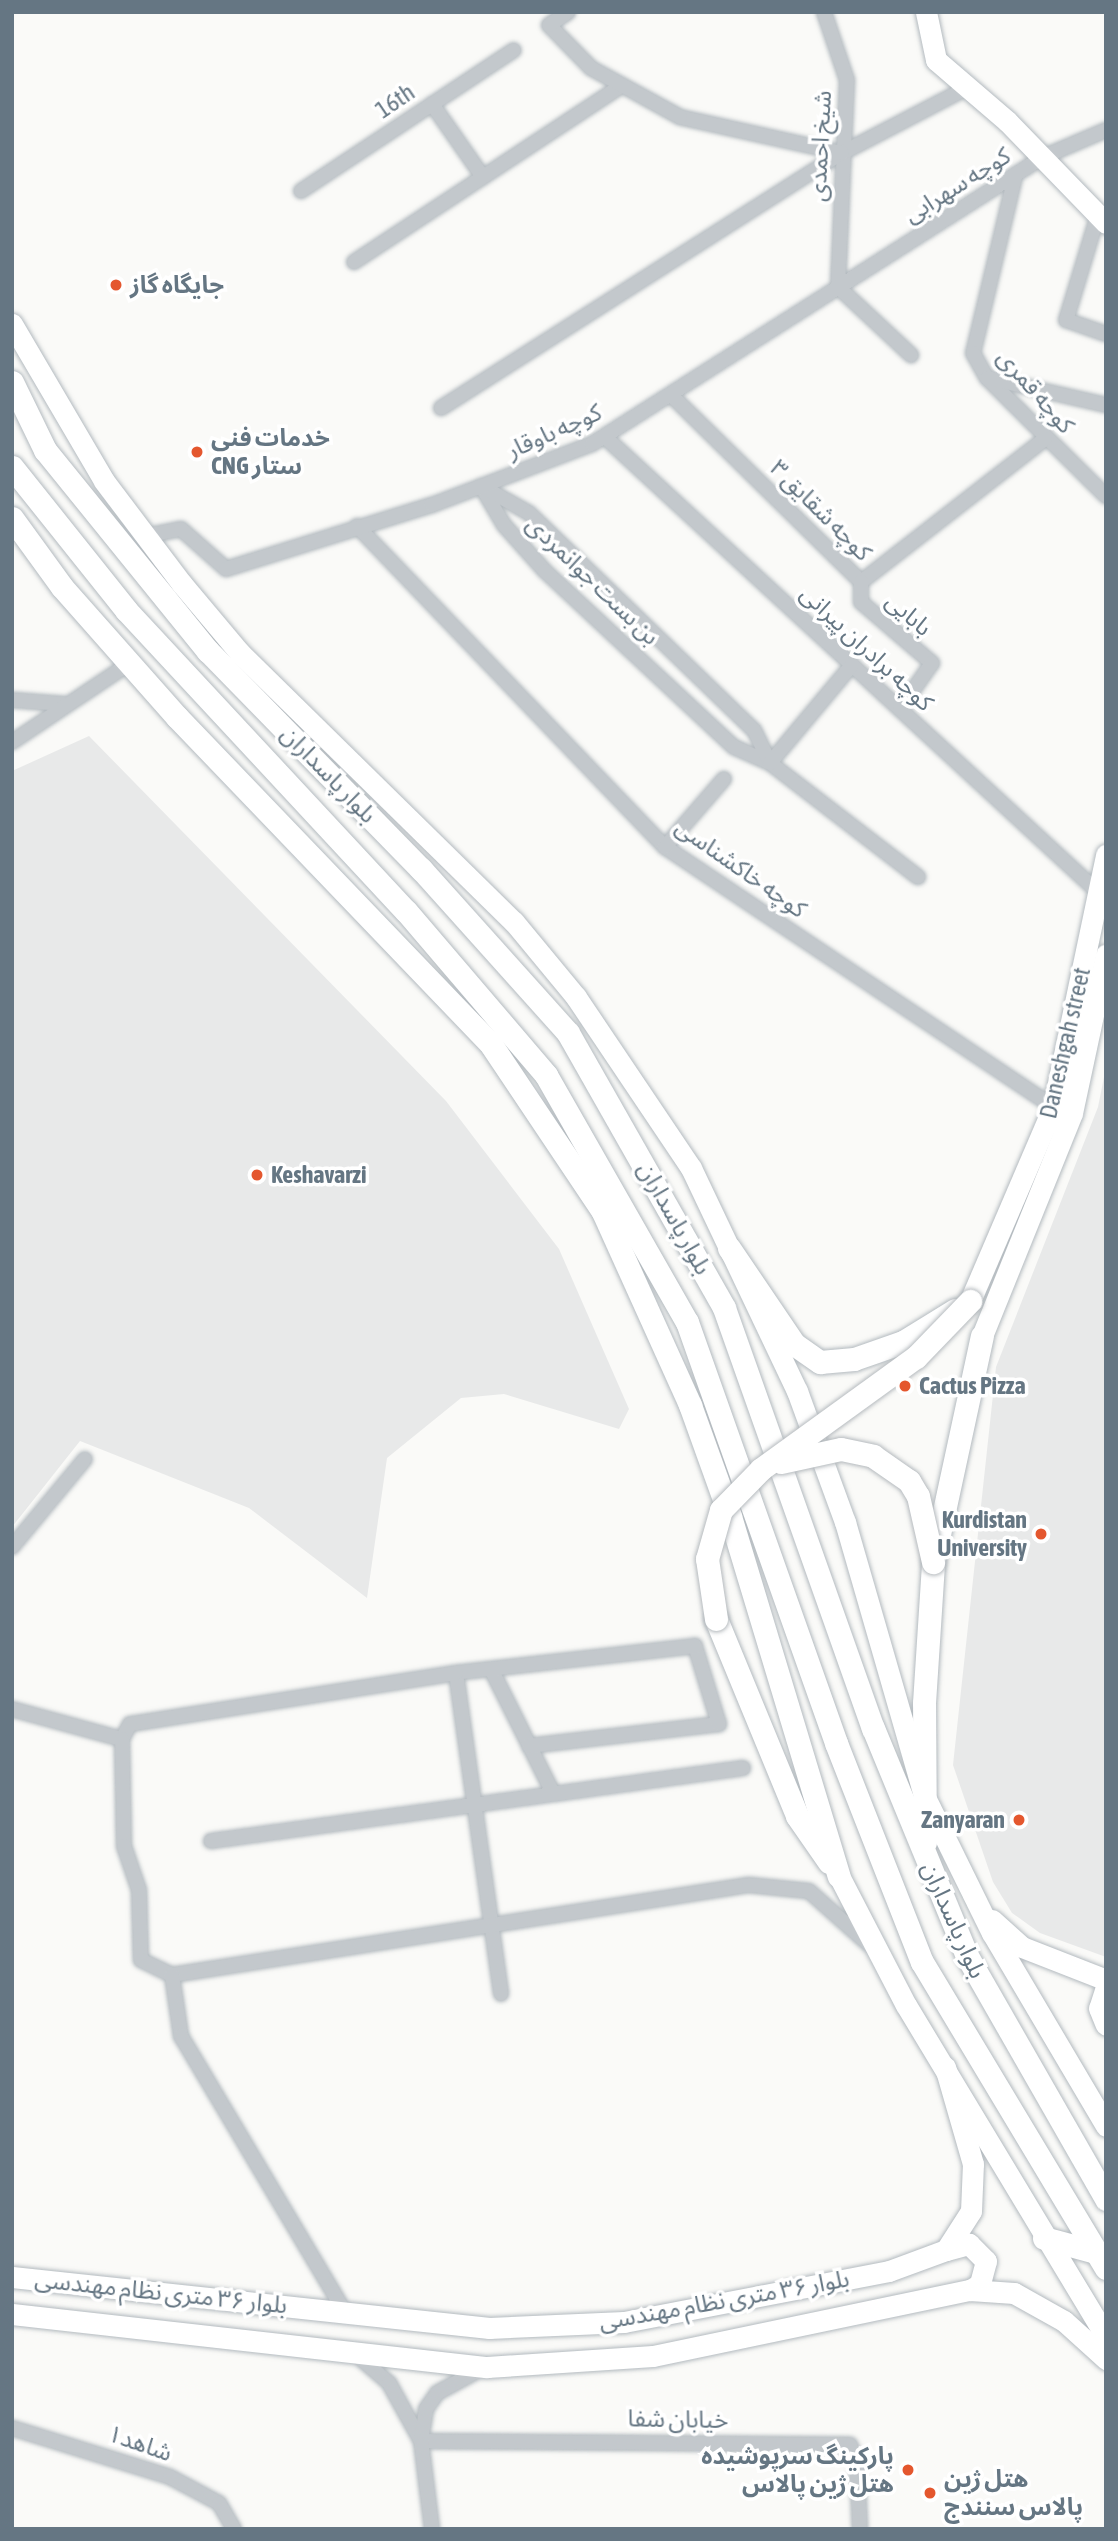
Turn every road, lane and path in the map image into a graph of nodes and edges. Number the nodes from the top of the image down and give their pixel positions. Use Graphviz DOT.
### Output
graph roads {
  1 [pos="568,12"];
  2 [pos="824,12"];
  3 [pos="926,12"];
  4 [pos="514,50"];
  5 [pos="622,85"];
  6 [pos="967,88"];
  7 [pos="432,104"];
  8 [pos="1106,130"];
  9 [pos="842,153"];
  10 [pos="1043,157"];
  11 [pos="483,177"];
  12 [pos="1015,177"];
  13 [pos="301,191"];
  14 [pos="1102,219"];
  15 [pos="354,262"];
  16 [pos="838,287"];
  17 [pos="12,324"];
  18 [pos="1106,334"];
  19 [pos="911,355"];
  20 [pos="987,378"];
  21 [pos="12,382"];
  22 [pos="672,396"];
  23 [pos="1106,405"];
  24 [pos="441,408"];
  25 [pos="605,437"];
  26 [pos="1045,439"];
  27 [pos="12,467"];
  28 [pos="481,486"];
  29 [pos="12,490"];
  30 [pos="1106,496"];
  31 [pos="12,518"];
  32 [pos="55,524"];
  33 [pos="357,526"];
  34 [pos="145,536"];
  35 [pos="861,582"];
  36 [pos="130,663"];
  37 [pos="852,664"];
  38 [pos="12,701"];
  39 [pos="64,704"];
  40 [pos="900,709"];
  41 [pos="12,742"];
  42 [pos="770,763"];
  43 [pos="724,779"];
  44 [pos="665,847"];
  45 [pos="1106,855"];
  46 [pos="918,877"];
  47 [pos="1098,892"];
  48 [pos="1106,955"];
  49 [pos="1054,1107"];
  50 [pos="729,1248"];
  51 [pos="658,1272"];
  52 [pos="635,1286"];
  53 [pos="970,1301"];
  54 [pos="982,1336"];
  55 [pos="85,1459"];
  56 [pos="761,1469"];
  57 [pos="12,1547"];
  58 [pos="933,1562"];
  59 [pos="491,1669"];
  60 [pos="456,1673"];
  61 [pos="12,1709"];
  62 [pos="122,1739"];
  63 [pos="529,1746"];
  64 [pos="743,1768"];
  65 [pos="553,1793"];
  66 [pos="924,1795"];
  67 [pos="474,1803"];
  68 [pos="211,1840"];
  69 [pos="926,1856"];
  70 [pos="839,1876"];
  71 [pos="979,1909"];
  72 [pos="490,1928"];
  73 [pos="884,1958"];
  74 [pos="172,1975"];
  75 [pos="1106,1980"];
  76 [pos="1106,1987"];
  77 [pos="501,1994"];
  78 [pos="1106,2025"];
  79 [pos="945,2067"];
  80 [pos="1106,2126"];
  81 [pos="1106,2199"];
  82 [pos="1044,2238"];
  83 [pos="946,2250"];
  84 [pos="1101,2260"];
  85 [pos="12,2277"];
  86 [pos="970,2290"];
  87 [pos="344,2311"];
  88 [pos="12,2314"];
  89 [pos="1106,2337"];
  90 [pos="351,2350"];
  91 [pos="1106,2359"];
  92 [pos="487,2367"];
  93 [pos="12,2428"];
  94 [pos="421,2441"];
  95 [pos="234,2529"];
  96 [pos="432,2529"];
  97 [pos="860,2529"];
  1 -- 5 [label="street"];
  2 -- 9 [label="street, شیخ احمدی"];
  3 -- 6 [label="main road"];
  4 -- 7 [label="street, 16th"];
  5 -- 9 [label="street"];
  5 -- 11 [label="street"];
  6 -- 9 [label="street"];
  6 -- 10 [label="main road"];
  7 -- 11 [label="street"];
  7 -- 13 [label="street, 16th"];
  8 -- 10 [label="street, کوچه سهرابی"];
  9 -- 16 [label="street, شیخ احمدی"];
  9 -- 24 [label="street"];
  10 -- 12 [label="street, کوچه سهرابی"];
  10 -- 14 [label="main road"];
  11 -- 15 [label="street"];
  12 -- 16 [label="street, کوچه سهرابی"];
  12 -- 20 [label="street, کوچه قمری"];
  14 -- 18 [label="street"];
  16 -- 19 [label="street"];
  16 -- 22 [label="street, کوچه باوقار"];
  17 -- 34 [label="main road"];
  20 -- 23 [label="street"];
  20 -- 26 [label="street, کوچه قمری"];
  21 -- 69 [label="main road, بلوار پاسداران"];
  22 -- 25 [label="street, کوچه باوقار"];
  22 -- 35 [label="street, کوچه شقایق ۳"];
  25 -- 28 [label="street, کوچه باوقار"];
  25 -- 37 [label="street, کوچه برادران پیرانی"];
  26 -- 30 [label="street, کوچه قمری"];
  26 -- 35 [label="street, کوچه شقایق ۳"];
  27 -- 32 [label="main road, بلوار پاسداران"];
  28 -- 33 [label="street, کوچه باوقار"];
  28 -- 42 [label="street, بن بست جوانمردی"];
  28 -- 42 [label="street, بن بست جوانمردی"];
  29 -- 32 [label="main road"];
  31 -- 36 [label="main road"];
  32 -- 51 [label="main road, بلوار پاسداران"];
  33 -- 34 [label="street, کوچه باوقار"];
  33 -- 44 [label="street, کوچه خاکشناسی"];
  34 -- 50 [label="main road"];
  35 -- 40 [label="street, بابایی"];
  36 -- 39 [label="street"];
  36 -- 52 [label="main road"];
  37 -- 40 [label="street, کوچه برادران پیرانی"];
  37 -- 42 [label="street"];
  38 -- 39 [label="street"];
  39 -- 41 [label="street"];
  40 -- 47 [label="street, کوچه برادران پیرانی"];
  42 -- 46 [label="street, بن بست جوانمردی"];
  43 -- 44 [label="street"];
  44 -- 49 [label="street, کوچه خاکشناسی"];
  45 -- 47 [label="main road, Daneshgah street"];
  47 -- 49 [label="main road, Daneshgah street"];
  48 -- 54 [label="main road, Daneshgah street"];
  49 -- 53 [label="main road, Daneshgah street"];
  50 -- 53 [label="main road"];
  50 -- 66 [label="main road"];
  51 -- 52 [label="main road"];
  51 -- 84 [label="main road, بلوار پاسداران"];
  52 -- 70 [label="main road"];
  53 -- 56 [label="main road, bridge"];
  54 -- 58 [label="main road"];
  55 -- 57 [label="street"];
  56 -- 58 [label="main road, bridge"];
  56 -- 70 [label="main road, bridge"];
  58 -- 66 [label="main road"];
  59 -- 60 [label="street"];
  59 -- 63 [label="street"];
  59 -- 63 [label="street"];
  60 -- 62 [label="street"];
  60 -- 67 [label="street"];
  61 -- 62 [label="street"];
  62 -- 74 [label="street"];
  63 -- 65 [label="street"];
  64 -- 65 [label="street"];
  65 -- 67 [label="street"];
  66 -- 69 [label="main road"];
  66 -- 71 [label="main road"];
  67 -- 68 [label="street"];
  67 -- 72 [label="street"];
  69 -- 81 [label="main road, بلوار پاسداران"];
  70 -- 73 [label="main road"];
  71 -- 75 [label="main road"];
  71 -- 80 [label="main road"];
  72 -- 73 [label="street"];
  72 -- 74 [label="street"];
  72 -- 77 [label="street"];
  73 -- 79 [label="main road"];
  74 -- 87 [label="street"];
  76 -- 78 [label="main road"];
  79 -- 82 [label="main road"];
  79 -- 83 [label="main road"];
  82 -- 84 [label="main road"];
  82 -- 89 [label="main road"];
  83 -- 86 [label="main road"];
  83 -- 87 [label="main road, بلوار ۳۶ متری نظام مهندسی"];
  85 -- 87 [label="main road, بلوار ۳۶ متری نظام مهندسی"];
  86 -- 91 [label="main road, بلوار ۳۶ متری نظام مهندسی"];
  86 -- 92 [label="main road, بلوار ۳۶ متری نظام مهندسی"];
  88 -- 90 [label="main road, بلوار ۳۶ متری نظام مهندسی"];
  90 -- 92 [label="main road, بلوار ۳۶ متری نظام مهندسی"];
  90 -- 94 [label="street"];
  92 -- 94 [label="street"];
  93 -- 95 [label="street, شاهد۱"];
  94 -- 96 [label="street"];
  94 -- 97 [label="street, خیابان شفا"];
}
